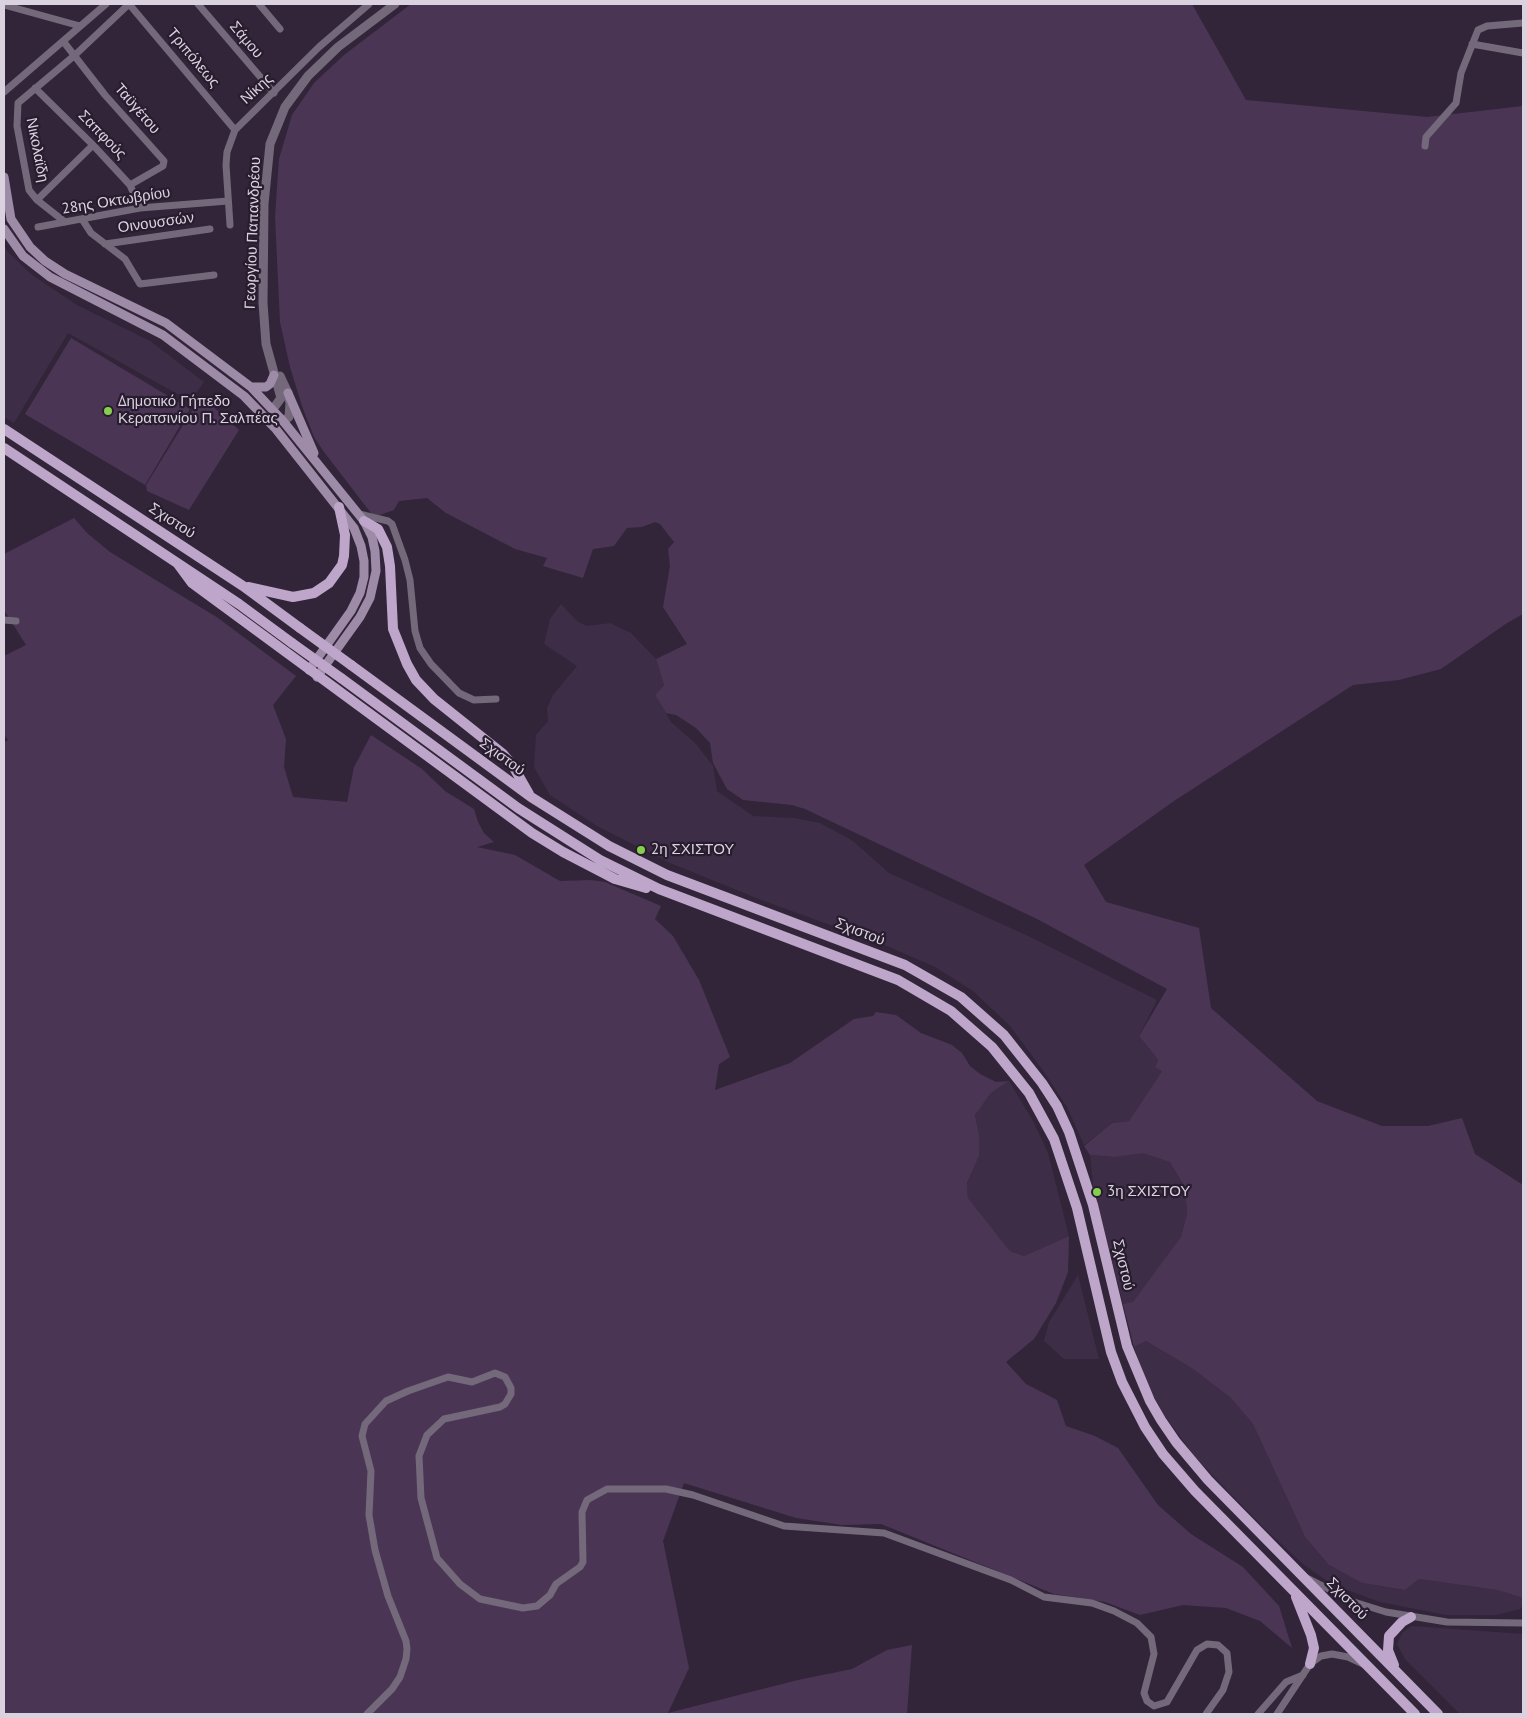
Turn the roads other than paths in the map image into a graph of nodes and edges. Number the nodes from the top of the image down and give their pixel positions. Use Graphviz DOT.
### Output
graph roads {
  1 [pos="106,4"];
  2 [pos="129,4"];
  3 [pos="198,4"];
  4 [pos="259,4"];
  5 [pos="369,4"];
  6 [pos="395,4"];
  7 [pos="4,5"];
  8 [pos="1523,23"];
  9 [pos="80,26"];
  10 [pos="280,29"];
  11 [pos="63,41"];
  12 [pos="1472,44"];
  13 [pos="1523,53"];
  14 [pos="75,55"];
  15 [pos="34,88"];
  16 [pos="4,92"];
  17 [pos="274,93"];
  18 [pos="235,130"];
  19 [pos="93,145"];
  20 [pos="1425,146"];
  21 [pos="4,177"];
  22 [pos="130,185"];
  23 [pos="37,200"];
  24 [pos="228,201"];
  25 [pos="140,208"];
  26 [pos="82,219"];
  27 [pos="65,222"];
  28 [pos="230,225"];
  29 [pos="38,227"];
  30 [pos="4,229"];
  31 [pos="210,229"];
  32 [pos="105,244"];
  33 [pos="214,275"];
  34 [pos="272,363"];
  35 [pos="274,375"];
  36 [pos="251,387"];
  37 [pos="288,393"];
  38 [pos="273,409"];
  39 [pos="283,421"];
  40 [pos="4,429"];
  41 [pos="4,448"];
  42 [pos="320,467"];
  43 [pos="339,507"];
  44 [pos="362,517"];
  45 [pos="178,564"];
  46 [pos="243,586"];
  47 [pos="4,620"];
  48 [pos="16,620"];
  49 [pos="309,670"];
  50 [pos="317,677"];
  51 [pos="496,699"];
  52 [pos="530,797"];
  53 [pos="659,890"];
  54 [pos="1303,1576"];
  55 [pos="1291,1587"];
  56 [pos="1411,1617"];
  57 [pos="1523,1623"];
  58 [pos="1310,1664"];
  59 [pos="1368,1667"];
  60 [pos="1303,1675"];
  61 [pos="1403,1678"];
  62 [pos="367,1714"];
  63 [pos="1206,1714"];
  64 [pos="1258,1714"];
  65 [pos="1277,1714"];
  66 [pos="1415,1714"];
  67 [pos="1438,1714"];
  1 -- 9 [label="street"];
  2 -- 14 [label="street"];
  2 -- 18 [label="street, Τριπόλεως"];
  3 -- 17 [label="street, Σάμου"];
  4 -- 10 [label="street"];
  5 -- 17 [label="street, Νίκης"];
  6 -- 34 [label="street, Γεωργίου Παπανδρέου"];
  7 -- 9 [label="street"];
  8 -- 12 [label="street"];
  9 -- 11 [label="street"];
  11 -- 14 [label="street, Ταϋγέτου"];
  11 -- 16 [label="street"];
  12 -- 13 [label="street"];
  12 -- 20 [label="street"];
  14 -- 15 [label="street"];
  14 -- 22 [label="street, Ταϋγέτου"];
  15 -- 19 [label="street, Σαπφούς"];
  15 -- 23 [label="street, Νικολαϊδη"];
  17 -- 18 [label="street, Νίκης"];
  18 -- 24 [label="street, Νίκης"];
  19 -- 22 [label="street, Σαπφούς"];
  19 -- 23 [label="street"];
  21 -- 36 [label="main road"];
  22 -- 25 [label="street, Σαπφούς"];
  23 -- 27 [label="street"];
  24 -- 25 [label="street, 28ης Οκτωβρίου"];
  24 -- 28 [label="street, Νίκης"];
  25 -- 26 [label="street, 28ης Οκτωβρίου"];
  26 -- 27 [label="street, 28ης Οκτωβρίου"];
  26 -- 32 [label="street"];
  27 -- 29 [label="street, 28ης Οκτωβρίου"];
  30 -- 43 [label="main road"];
  31 -- 32 [label="street, Οινουσσών"];
  32 -- 33 [label="street"];
  34 -- 35 [label="street, Γεωργίου Παπανδρέου"];
  34 -- 37 [label="street, Γεωργίου Παπανδρέου"];
  35 -- 36 [label="main road"];
  35 -- 38 [label="street, Γεωργίου Παπανδρέου"];
  36 -- 38 [label="main road"];
  37 -- 39 [label="street"];
  37 -- 42 [label="main road"];
  38 -- 39 [label="main road"];
  39 -- 42 [label="main road"];
  40 -- 46 [label="main road, Σχιστού"];
  41 -- 45 [label="main road, Σχιστού"];
  42 -- 44 [label="main road"];
  43 -- 46 [label="main road"];
  43 -- 49 [label="main road"];
  44 -- 50 [label="main road"];
  44 -- 51 [label="street"];
  44 -- 52 [label="main road"];
  45 -- 49 [label="main road"];
  45 -- 53 [label="main road, Σχιστού, bridge"];
  46 -- 52 [label="main road, Σχιστού, bridge"];
  47 -- 48 [label="street"];
  49 -- 50 [label="main road"];
  50 -- 53 [label="main road"];
  52 -- 54 [label="main road, Σχιστού"];
  53 -- 55 [label="main road, Σχιστού"];
  54 -- 56 [label="street"];
  54 -- 61 [label="main road, Σχιστού"];
  55 -- 58 [label="main road"];
  55 -- 59 [label="main road, Σχιστού"];
  56 -- 57 [label="street"];
  56 -- 61 [label="main road"];
  58 -- 59 [label="street"];
  58 -- 60 [label="street"];
  59 -- 66 [label="main road, Σχιστού"];
  60 -- 64 [label="street"];
  60 -- 65 [label="street"];
  61 -- 67 [label="main road, Σχιστού"];
  62 -- 63 [label="street"];
}
